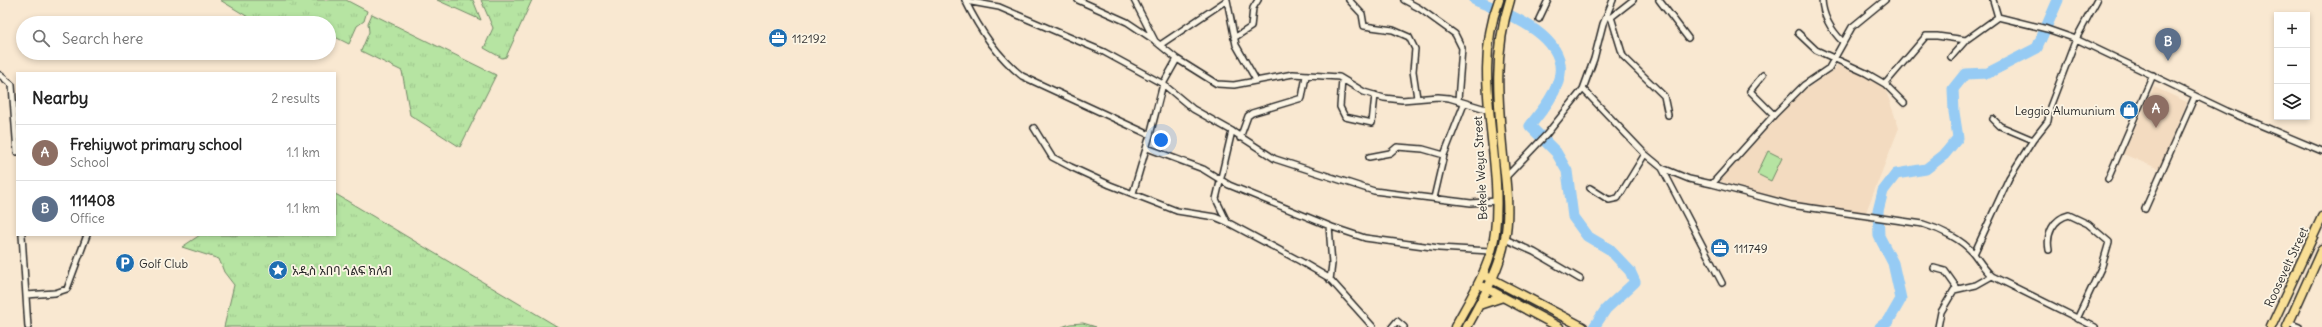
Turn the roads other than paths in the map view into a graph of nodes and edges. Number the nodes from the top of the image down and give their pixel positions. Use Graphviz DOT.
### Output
graph roads {
  1 [pos="1078,0"];
  2 [pos="1134,0"];
  3 [pos="1227,0"];
  4 [pos="1258,0"];
  5 [pos="1349,0"];
  6 [pos="1404,0"];
  7 [pos="1510,0"];
  8 [pos="1548,0"];
  9 [pos="1613,0"];
  10 [pos="1633,0"];
  11 [pos="1659,0"];
  12 [pos="1822,0"];
  13 [pos="1885,0"];
  14 [pos="1993,0"];
  15 [pos="2097,0"];
  16 [pos="966,1"];
  17 [pos="1496,7"];
  18 [pos="1611,17"];
  19 [pos="1998,17"];
  20 [pos="1539,19"];
  21 [pos="1603,24"];
  22 [pos="1798,33"];
  23 [pos="1234,38"];
  24 [pos="1688,38"];
  25 [pos="2076,39"];
  26 [pos="1966,40"];
  27 [pos="1155,41"];
  28 [pos="1843,42"];
  29 [pos="1160,45"];
  30 [pos="1951,57"];
  31 [pos="1177,59"];
  32 [pos="1834,59"];
  33 [pos="0,75"];
  34 [pos="1764,75"];
  35 [pos="2153,75"];
  36 [pos="1306,76"];
  37 [pos="1342,79"];
  38 [pos="1256,80"];
  39 [pos="1163,84"];
  40 [pos="1885,84"];
  41 [pos="1584,89"];
  42 [pos="1375,95"];
  43 [pos="2195,96"];
  44 [pos="1417,98"];
  45 [pos="1458,100"];
  46 [pos="1904,103"];
  47 [pos="1464,104"];
  48 [pos="1489,110"];
  49 [pos="1668,115"];
  50 [pos="1774,115"];
  51 [pos="1993,119"];
  52 [pos="1034,128"];
  53 [pos="1232,131"];
  54 [pos="1150,135"];
  55 [pos="1240,138"];
  56 [pos="16,139"];
  57 [pos="2032,140"];
  58 [pos="1147,148"];
  59 [pos="2322,151"];
  60 [pos="1645,154"];
  61 [pos="1444,155"];
  62 [pos="1370,157"];
  63 [pos="1662,168"];
  64 [pos="1506,177"];
  65 [pos="2108,179"];
  66 [pos="1220,180"];
  67 [pos="1712,184"];
  68 [pos="1590,188"];
  69 [pos="1133,193"];
  70 [pos="1434,198"];
  71 [pos="1496,201"];
  72 [pos="2145,209"];
  73 [pos="2322,217"];
  74 [pos="1227,222"];
  75 [pos="1329,226"];
  76 [pos="22,236"];
  77 [pos="86,236"];
  78 [pos="1505,239"];
  79 [pos="2322,249"];
  80 [pos="2049,250"];
  81 [pos="1490,251"];
  82 [pos="1974,254"];
  83 [pos="1497,267"];
  84 [pos="1934,268"];
  85 [pos="2297,271"];
  86 [pos="1483,275"];
  87 [pos="1992,276"];
  88 [pos="2310,277"];
  89 [pos="1492,279"];
  90 [pos="1580,279"];
  91 [pos="1330,280"];
  92 [pos="1722,283"];
  93 [pos="1479,285"];
  94 [pos="1510,288"];
  95 [pos="1957,288"];
  96 [pos="1488,289"];
  97 [pos="26,295"];
  98 [pos="1503,297"];
  99 [pos="1478,306"];
  100 [pos="2077,319"];
  101 [pos="2288,325"];
  102 [pos="1470,326"];
  103 [pos="28,327"];
  104 [pos="1373,327"];
  105 [pos="1392,327"];
  106 [pos="1404,327"];
  107 [pos="1455,327"];
  108 [pos="1559,327"];
  109 [pos="1583,327"];
  110 [pos="1938,327"];
  111 [pos="2095,327"];
  112 [pos="2271,327"];
  113 [pos="2299,327"];
  1 -- 27 [label="street"];
  2 -- 27 [label="street"];
  3 -- 23 [label="street"];
  3 -- 29 [label="street"];
  4 -- 23 [label="street"];
  5 -- 44 [label="street"];
  6 -- 45 [label="street"];
  7 -- 64 [label="main road"];
  8 -- 20 [label="street"];
  9 -- 21 [label="street"];
  10 -- 18 [label="street"];
  11 -- 24 [label="street"];
  12 -- 28 [label="street"];
  13 -- 28 [label="street"];
  14 -- 19 [label="street"];
  15 -- 25 [label="street"];
  16 -- 39 [label="street"];
  16 -- 54 [label="street"];
  17 -- 48 [label="main road, Bekele Weya Street"];
  18 -- 21 [label="street"];
  18 -- 49 [label="street"];
  19 -- 25 [label="street"];
  19 -- 26 [label="street"];
  21 -- 41 [label="street"];
  22 -- 32 [label="street"];
  23 -- 38 [label="street"];
  25 -- 35 [label="street"];
  25 -- 57 [label="street"];
  26 -- 30 [label="street"];
  26 -- 40 [label="street"];
  27 -- 29 [label="street"];
  28 -- 32 [label="street"];
  29 -- 31 [label="street"];
  31 -- 38 [label="street"];
  31 -- 39 [label="street"];
  32 -- 40 [label="street"];
  32 -- 50 [label="street"];
  33 -- 56 [label="street"];
  34 -- 50 [label="street"];
  35 -- 43 [label="street"];
  35 -- 65 [label="street"];
  36 -- 37 [label="street"];
  36 -- 38 [label="street"];
  36 -- 55 [label="street"];
  37 -- 42 [label="street"];
  37 -- 42 [label="street"];
  39 -- 53 [label="street"];
  39 -- 54 [label="street"];
  40 -- 46 [label="street"];
  41 -- 60 [label="street"];
  41 -- 64 [label="street"];
  42 -- 44 [label="street"];
  43 -- 59 [label="street"];
  43 -- 72 [label="street"];
  44 -- 45 [label="street"];
  45 -- 47 [label="street"];
  47 -- 48 [label="street"];
  47 -- 61 [label="street"];
  48 -- 71 [label="main road, Bekele Weya Street"];
  50 -- 67 [label="street"];
  51 -- 57 [label="street"];
  52 -- 69 [label="street"];
  53 -- 55 [label="street"];
  53 -- 66 [label="street"];
  54 -- 58 [label="street"];
  55 -- 70 [label="street"];
  57 -- 82 [label="street"];
  58 -- 66 [label="street"];
  58 -- 69 [label="street"];
  60 -- 63 [label="street"];
  60 -- 68 [label="street"];
  61 -- 62 [label="street"];
  61 -- 70 [label="street"];
  63 -- 67 [label="street"];
  63 -- 92 [label="street"];
  64 -- 78 [label="main road"];
  66 -- 74 [label="street"];
  66 -- 75 [label="street"];
  67 -- 82 [label="street"];
  69 -- 74 [label="street"];
  70 -- 71 [label="street"];
  71 -- 81 [label="main road, Bekele Weya Street"];
  73 -- 85 [label="main road, Roosevelt Street"];
  74 -- 91 [label="street"];
  75 -- 81 [label="street"];
  75 -- 91 [label="street"];
  76 -- 97 [label="street"];
  77 -- 97 [label="street"];
  78 -- 83 [label="main road"];
  78 -- 90 [label="street"];
  79 -- 88 [label="main road, Roosevelt Street"];
  80 -- 100 [label="street"];
  81 -- 86 [label="main road, Bekele Weya Street"];
  82 -- 87 [label="street"];
  83 -- 89 [label="main road"];
  83 -- 94 [label="main road"];
  84 -- 95 [label="street"];
  85 -- 88 [label="main road"];
  85 -- 112 [label="main road, Roosevelt Street"];
  86 -- 89 [label="main road"];
  86 -- 93 [label="main road, Bekele Weya Street"];
  87 -- 95 [label="street"];
  87 -- 100 [label="street"];
  88 -- 101 [label="main road, Roosevelt Street"];
  89 -- 94 [label="main road"];
  89 -- 96 [label="main road"];
  91 -- 104 [label="street"];
  93 -- 96 [label="main road"];
  93 -- 107 [label="main road, Bekele Weya Street"];
  94 -- 109 [label="main road"];
  95 -- 110 [label="street"];
  96 -- 98 [label="main road"];
  96 -- 99 [label="main road"];
  97 -- 103 [label="street"];
  98 -- 99 [label="main road"];
  98 -- 108 [label="main road"];
  99 -- 102 [label="main road"];
  100 -- 111 [label="street"];
  101 -- 113 [label="street"];
  105 -- 106 [label="street"];
}
